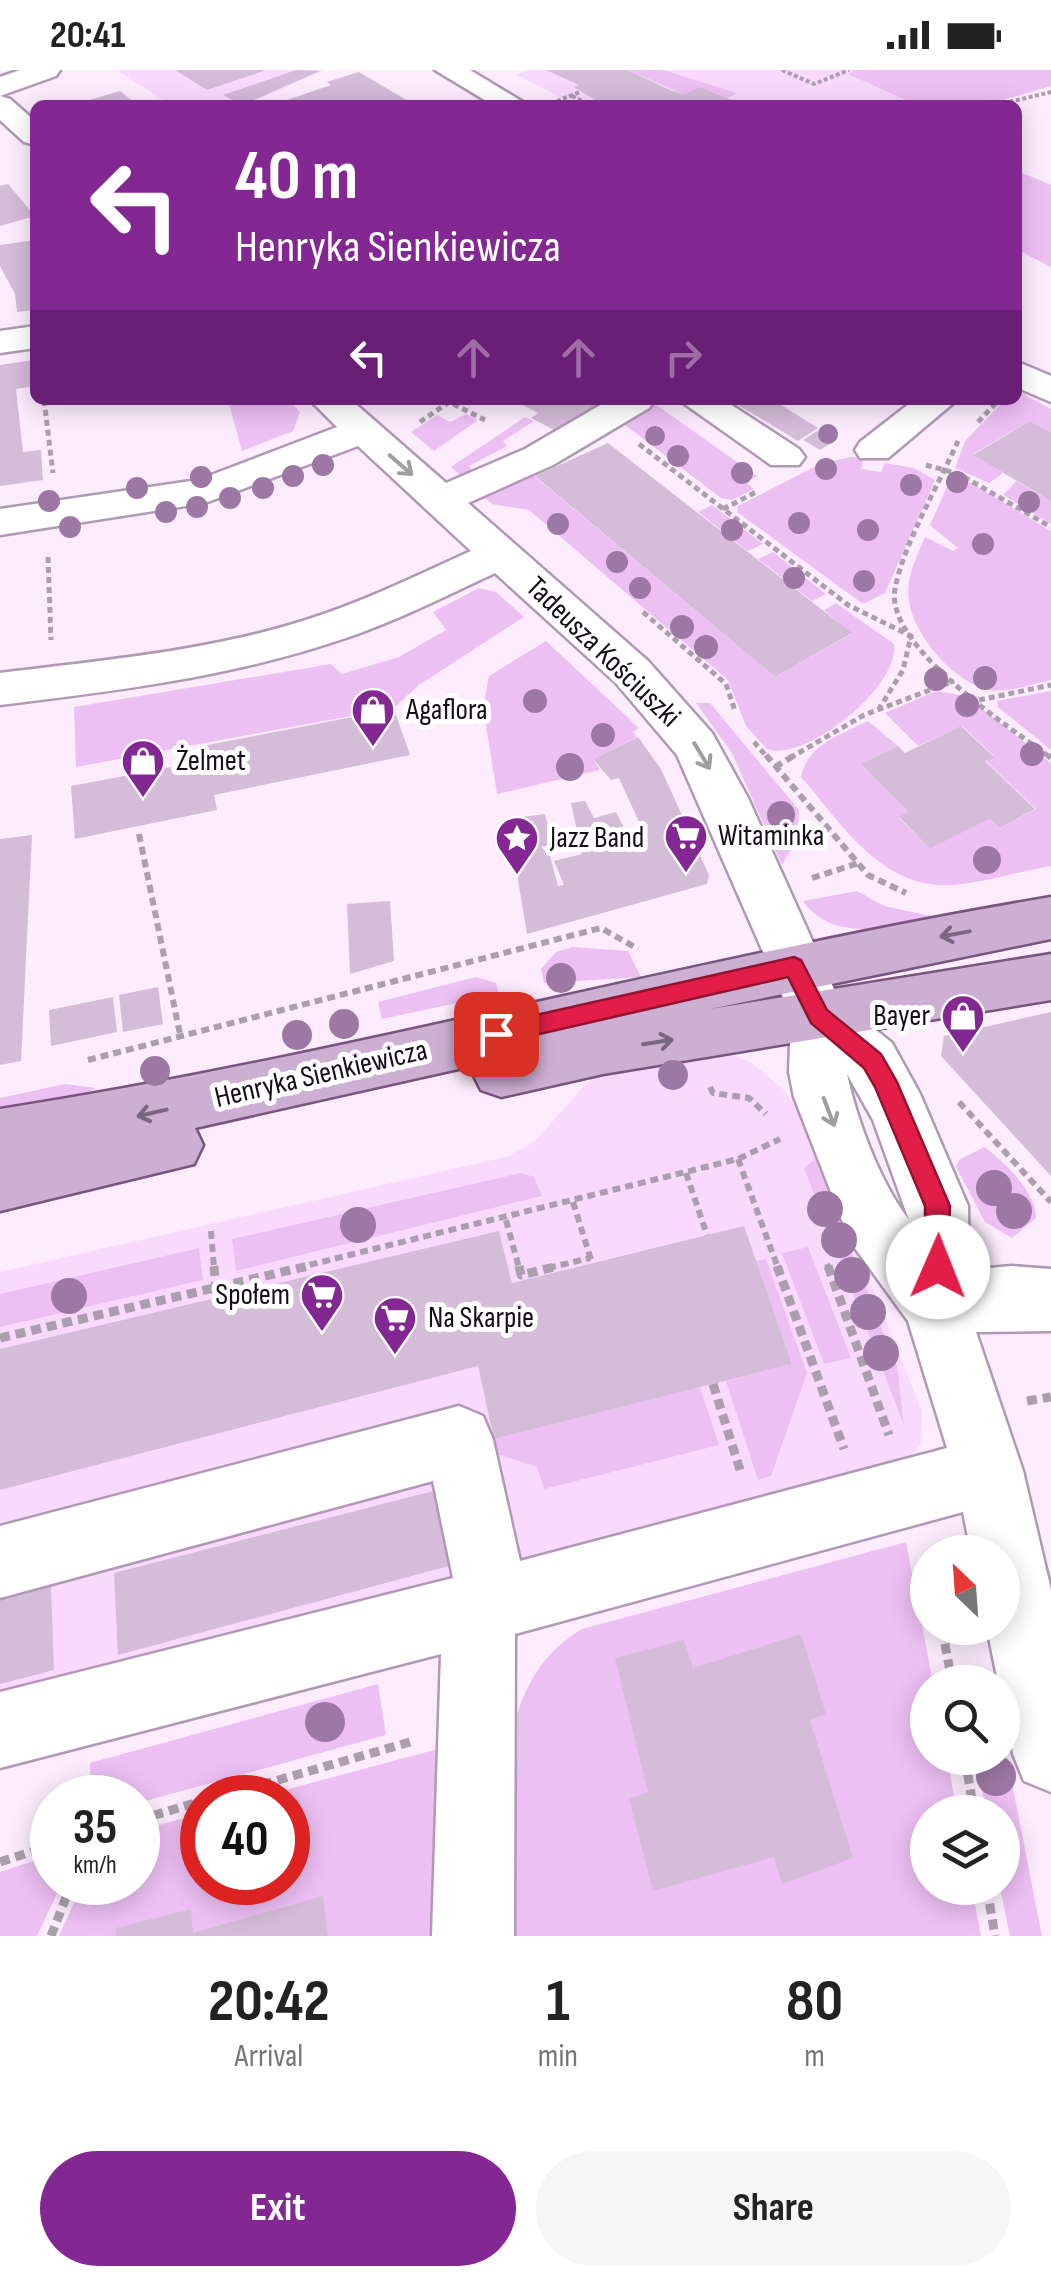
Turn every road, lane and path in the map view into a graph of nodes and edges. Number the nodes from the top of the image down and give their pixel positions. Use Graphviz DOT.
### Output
graph roads {
  1 [pos="46,70"];
  2 [pos="503,70"];
  3 [pos="782,70"];
  4 [pos="849,70"];
  5 [pos="461,77"];
  6 [pos="0,88"];
  7 [pos="580,92"];
  8 [pos="1051,92"];
  9 [pos="571,95"];
  10 [pos="1036,95"];
  11 [pos="505,100"];
  12 [pos="560,100"];
  13 [pos="580,100"];
  14 [pos="1016,100"];
  15 [pos="1051,102"];
  16 [pos="0,105"];
  17 [pos="30,132"];
  18 [pos="30,337"];
  19 [pos="0,342"];
  20 [pos="1022,375"];
  21 [pos="1051,391"];
  22 [pos="45,405"];
  23 [pos="334,405"];
  24 [pos="445,405"];
  25 [pos="455,405"];
  26 [pos="628,405"];
  27 [pos="706,405"];
  28 [pos="932,405"];
  29 [pos="994,405"];
  30 [pos="484,420"];
  31 [pos="408,430"];
  32 [pos="363,431"];
  33 [pos="634,440"];
  34 [pos="874,450"];
  35 [pos="785,457"];
  36 [pos="53,475"];
  37 [pos="441,500"];
  38 [pos="0,522"];
  39 [pos="48,554"];
  40 [pos="500,554"];
  41 [pos="911,636"];
  42 [pos="51,642"];
  43 [pos="955,681"];
  44 [pos="1051,685"];
  45 [pos="0,690"];
  46 [pos="978,700"];
  47 [pos="879,709"];
  48 [pos="1051,758"];
  49 [pos="776,767"];
  50 [pos="139,834"];
  51 [pos="859,863"];
  52 [pos="808,879"];
  53 [pos="1051,918"];
  54 [pos="646,953"];
  55 [pos="1051,977"];
  56 [pos="806,991"];
  57 [pos="182,1039"];
  58 [pos="72,1064"];
  59 [pos="708,1080"];
  60 [pos="955,1098"];
  61 [pos="0,1136"];
  62 [pos="781,1139"];
  63 [pos="788,1158"];
  64 [pos="738,1159"];
  65 [pos="686,1173"];
  66 [pos="0,1184"];
  67 [pos="573,1202"];
  68 [pos="1051,1202"];
  69 [pos="506,1220"];
  70 [pos="211,1231"];
  71 [pos="706,1235"];
  72 [pos="822,1251"];
  73 [pos="216,1288"];
  74 [pos="1051,1300"];
  75 [pos="935,1305"];
  76 [pos="0,1338"];
  77 [pos="712,1384"];
  78 [pos="988,1472"];
  79 [pos="888,1499"];
  80 [pos="760,1532"];
  81 [pos="0,1562"];
  82 [pos="487,1606"];
  83 [pos="477,1722"];
  84 [pos="0,1730"];
  85 [pos="1051,1754"];
  86 [pos="295,1775"];
  87 [pos="30,1852"];
  88 [pos="0,1862"];
  89 [pos="63,1905"];
  90 [pos="989,1905"];
  91 [pos="51,1936"];
  92 [pos="473,1936"];
  93 [pos="995,1936"];
  1 -- 6 [label="street"];
  2 -- 5 [label="street"];
  3 -- 4 [label="path"];
  5 -- 11 [label="street"];
  7 -- 9 [label="path"];
  8 -- 10 [label="path"];
  9 -- 12 [label="path"];
  9 -- 13 [label="path"];
  10 -- 14 [label="path"];
  10 -- 15 [label="path"];
  16 -- 17 [label="street"];
  18 -- 19 [label="street"];
  20 -- 21 [label="street"];
  22 -- 36 [label="path"];
  23 -- 32 [label="street, Tadeusza Kościuszki"];
  24 -- 31 [label="path"];
  25 -- 30 [label="path"];
  26 -- 37 [label="street"];
  27 -- 35 [label="street"];
  28 -- 34 [label="street"];
  29 -- 41 [label="path"];
  32 -- 37 [label="street, Tadeusza Kościuszki, one-way"];
  32 -- 38 [label="street"];
  33 -- 41 [label="path"];
  37 -- 40 [label="street, Tadeusza Kościuszki"];
  39 -- 42 [label="path"];
  40 -- 45 [label="street"];
  40 -- 56 [label="street, Tadeusza Kościuszki, one-way"];
  41 -- 43 [label="path"];
  41 -- 47 [label="path"];
  43 -- 46 [label="path"];
  43 -- 47 [label="path"];
  44 -- 46 [label="path"];
  46 -- 48 [label="path"];
  47 -- 49 [label="path"];
  50 -- 57 [label="path"];
  51 -- 52 [label="path"];
  53 -- 56 [label="main road, Henryka Sienkiewicza, one-way"];
  54 -- 57 [label="path"];
  55 -- 56 [label="main road, Henryka Sienkiewicza"];
  56 -- 61 [label="main road, Henryka Sienkiewicza, one-way"];
  66 -- 56 [label="main road, Henryka Sienkiewicza, one-way"];
  56 -- 75 [label="street"];
  57 -- 58 [label="path"];
  59 -- 62 [label="path"];
  60 -- 68 [label="path"];
  62 -- 63 [label="path"];
  62 -- 64 [label="path"];
  64 -- 65 [label="path"];
  64 -- 79 [label="path"];
  65 -- 67 [label="path"];
  65 -- 71 [label="path"];
  67 -- 69 [label="path"];
  67 -- 69 [label="path"];
  69 -- 73 [label="path"];
  70 -- 73 [label="path"];
  72 -- 79 [label="path"];
  73 -- 76 [label="path"];
  74 -- 75 [label="street"];
  75 -- 78 [label="street"];
  77 -- 80 [label="path"];
  78 -- 79 [label="street"];
  78 -- 85 [label="street"];
  79 -- 80 [label="street"];
  80 -- 82 [label="street"];
  81 -- 82 [label="street"];
  82 -- 83 [label="street"];
  82 -- 84 [label="street"];
  83 -- 86 [label="path"];
  83 -- 92 [label="street"];
  87 -- 88 [label="path"];
  89 -- 91 [label="path"];
  90 -- 93 [label="path"];
}
